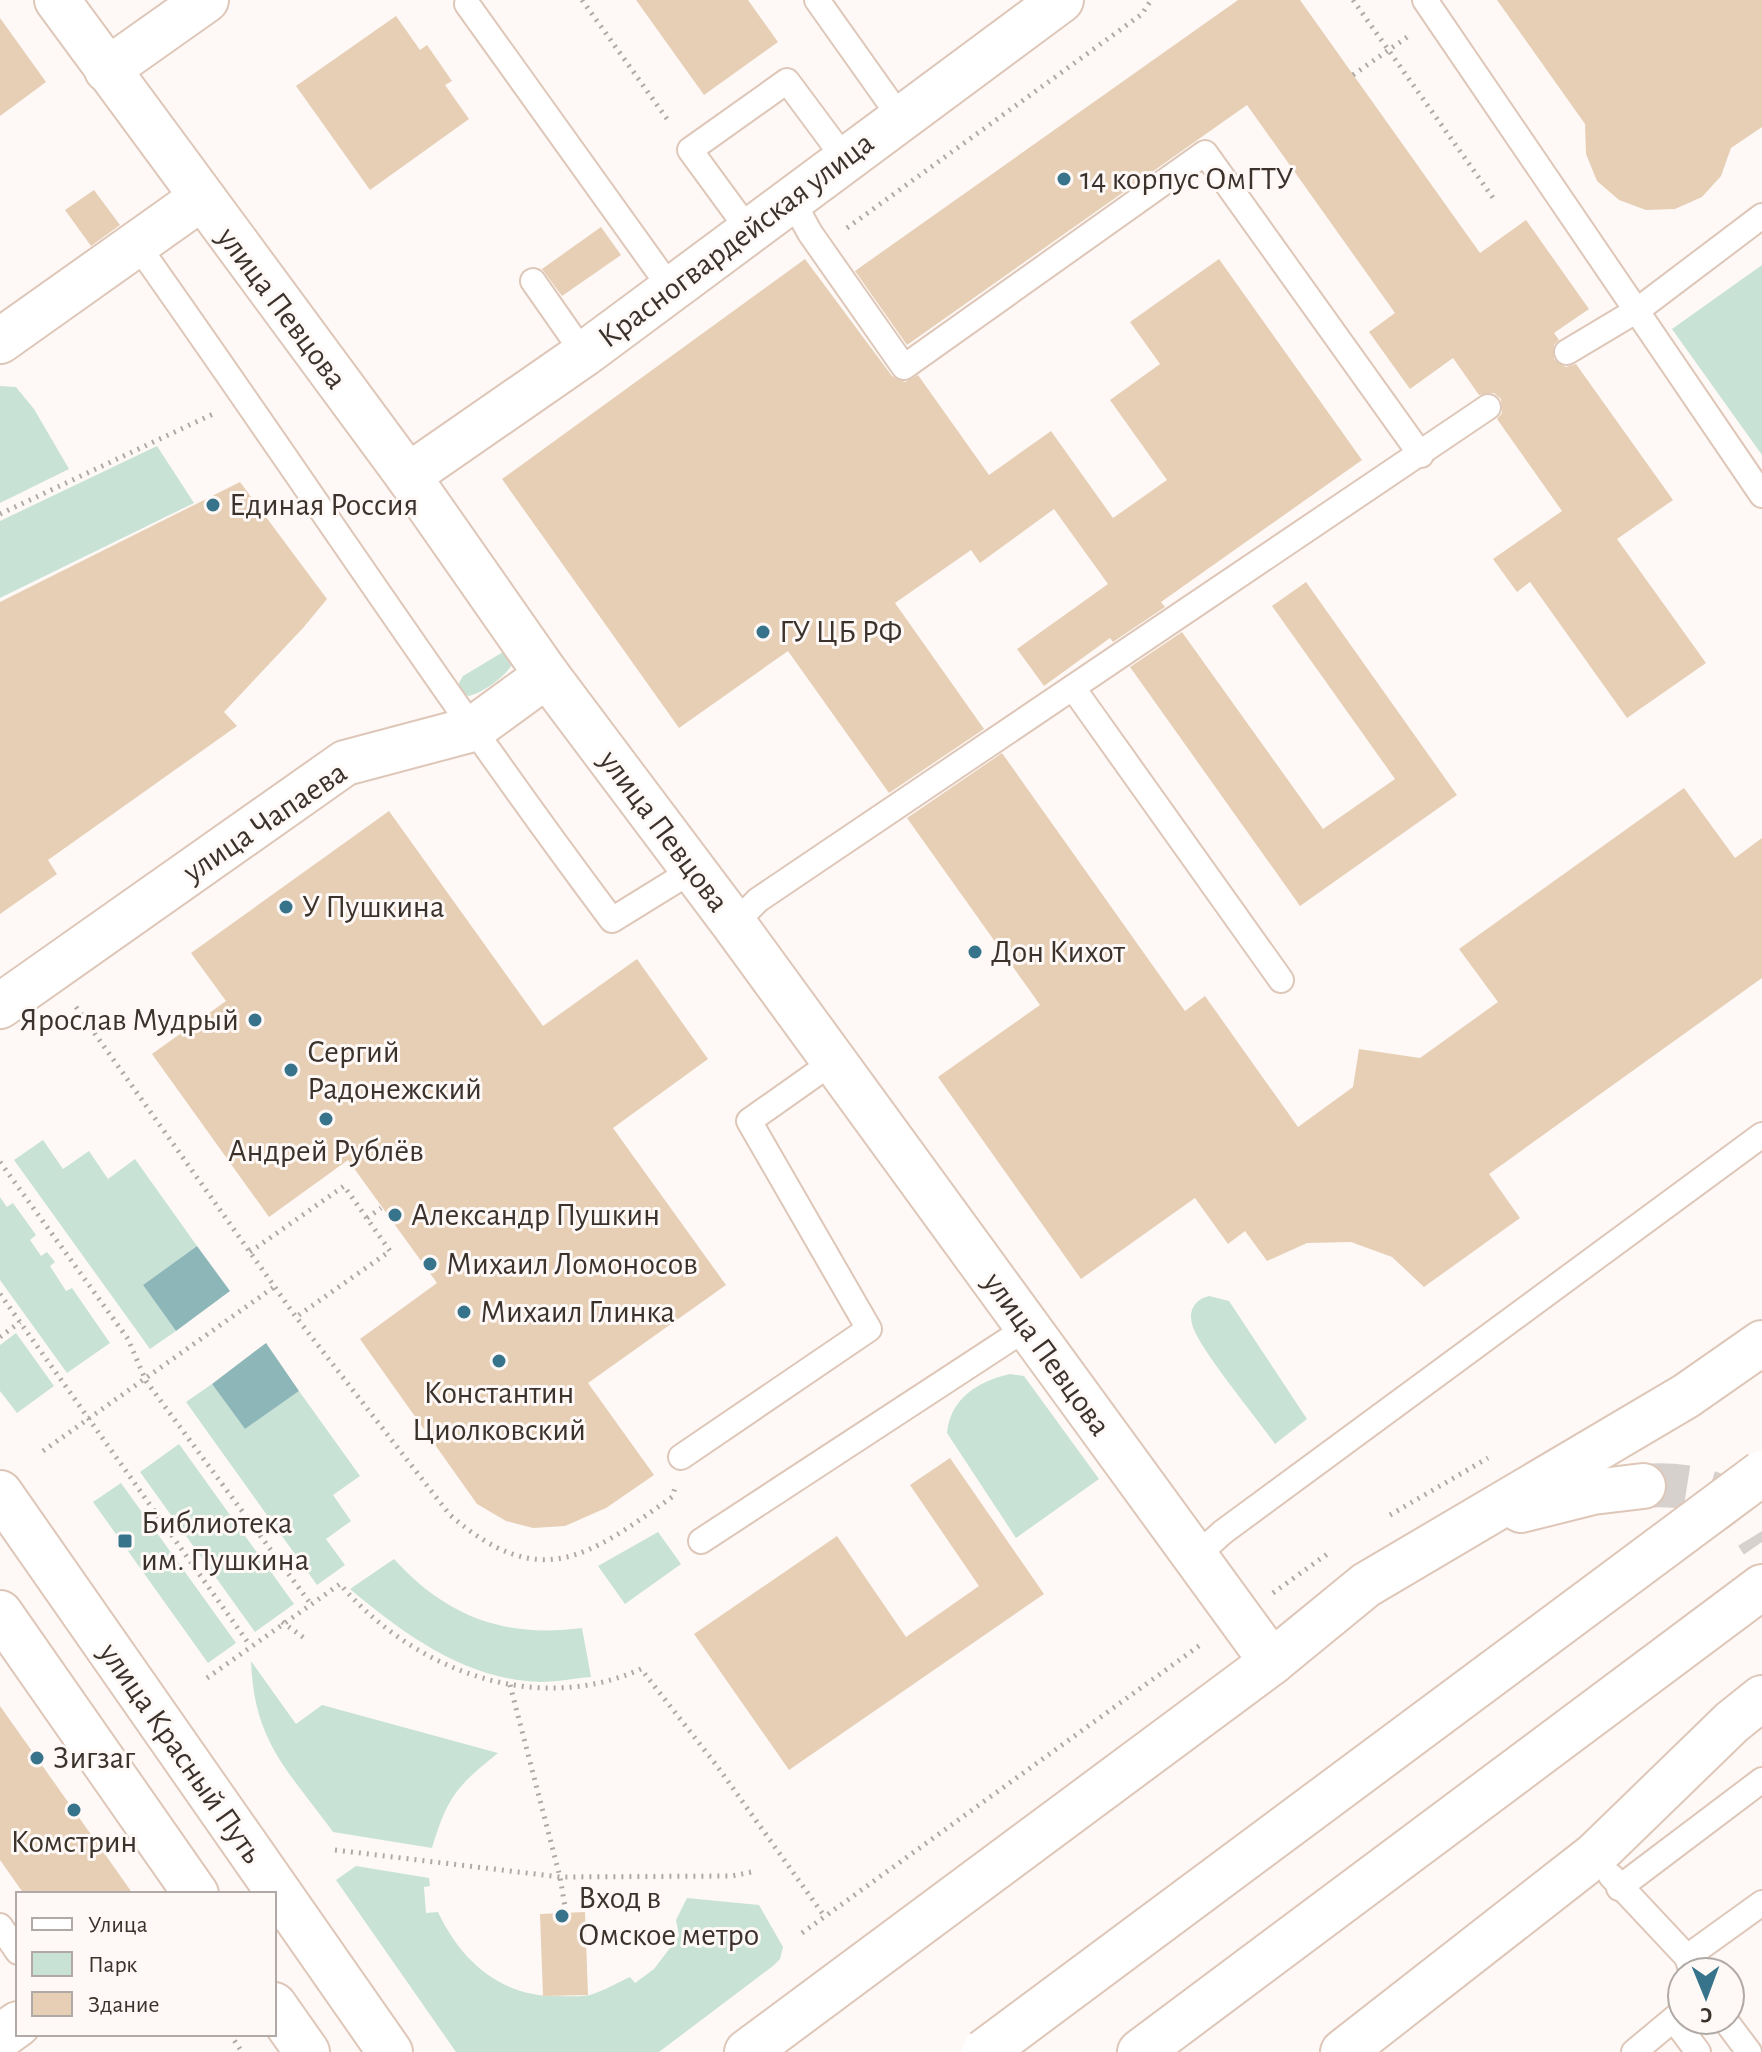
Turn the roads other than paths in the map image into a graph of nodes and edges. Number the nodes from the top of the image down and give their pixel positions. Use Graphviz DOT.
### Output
graph roads {
  1 [pos="57,0"];
  2 [pos="206,0"];
  3 [pos="817,0"];
  4 [pos="1061,0"];
  5 [pos="1425,0"];
  6 [pos="467,4"];
  7 [pos="107,70"];
  8 [pos="900,117"];
  9 [pos="845,159"];
  10 [pos="200,199"];
  11 [pos="792,200"];
  12 [pos="1762,216"];
  13 [pos="750,232"];
  14 [pos="138,246"];
  15 [pos="533,281"];
  16 [pos="672,290"];
  17 [pos="1639,309"];
  18 [pos="0,341"];
  19 [pos="1567,352"];
  20 [pos="584,354"];
  21 [pos="1488,407"];
  22 [pos="1421,455"];
  23 [pos="408,476"];
  24 [pos="1762,495"];
  25 [pos="547,675"];
  26 [pos="1073,688"];
  27 [pos="473,729"];
  28 [pos="693,870"];
  29 [pos="734,924"];
  30 [pos="1281,980"];
  31 [pos="0,1006"];
  32 [pos="834,1061"];
  33 [pos="1762,1135"];
  34 [pos="1028,1327"];
  35 [pos="1762,1343"];
  36 [pos="681,1457"];
  37 [pos="1762,1473"];
  38 [pos="1643,1486"];
  39 [pos="0,1493"];
  40 [pos="1472,1523"];
  41 [pos="701,1541"];
  42 [pos="1195,1557"];
  43 [pos="1762,1587"];
  44 [pos="0,1613"];
  45 [pos="1762,1661"];
  46 [pos="1272,1662"];
  47 [pos="1747,1710"];
  48 [pos="1762,1780"];
  49 [pos="1607,1871"];
  50 [pos="195,1892"];
  51 [pos="1762,1903"];
  52 [pos="0,1926"];
  53 [pos="16,1949"];
  54 [pos="1683,1956"];
  55 [pos="1699,1956"];
  56 [pos="276,2008"];
  57 [pos="1666,2029"];
  58 [pos="1644,2049"];
  59 [pos="307,2052"];
  60 [pos="390,2052"];
  61 [pos="747,2052"];
  62 [pos="984,2052"];
  63 [pos="1140,2052"];
  64 [pos="1343,2052"];
  1 -- 7 [label="main road, улица Певцова"];
  2 -- 7 [label="main road"];
  3 -- 8 [label="lane"];
  4 -- 8 [label="main road, Красногвардейская улица"];
  5 -- 17 [label="lane"];
  6 -- 16 [label="lane"];
  7 -- 10 [label="main road, улица Певцова"];
  8 -- 9 [label="main road, Красногвардейская улица"];
  9 -- 11 [label="main road, Красногвардейская улица"];
  9 -- 13 [label="lane"];
  10 -- 14 [label="main road"];
  10 -- 23 [label="main road, улица Певцова"];
  11 -- 13 [label="main road, Красногвардейская улица"];
  11 -- 22 [label="lane"];
  12 -- 17 [label="lane"];
  13 -- 16 [label="main road, Красногвардейская улица"];
  14 -- 18 [label="main road"];
  14 -- 27 [label="lane"];
  15 -- 20 [label="lane"];
  16 -- 20 [label="main road, Красногвардейская улица"];
  17 -- 19 [label="lane"];
  17 -- 24 [label="lane"];
  20 -- 23 [label="main road, Красногвардейская улица"];
  21 -- 22 [label="lane"];
  22 -- 26 [label="lane"];
  23 -- 25 [label="main road, улица Певцова"];
  25 -- 27 [label="main road, улица Чапаева"];
  25 -- 28 [label="main road, улица Певцова"];
  26 -- 29 [label="lane"];
  26 -- 30 [label="lane"];
  27 -- 28 [label="lane"];
  27 -- 31 [label="main road, улица Чапаева"];
  28 -- 29 [label="main road, улица Певцова"];
  29 -- 32 [label="main road, улица Певцова"];
  32 -- 34 [label="main road, улица Певцова"];
  32 -- 36 [label="lane"];
  33 -- 42 [label="lane"];
  34 -- 41 [label="lane"];
  34 -- 42 [label="main road, улица Певцова"];
  35 -- 40 [label="main road"];
  37 -- 62 [label="main road, bridge"];
  38 -- 40 [label="main road"];
  39 -- 60 [label="main road, улица Красный Путь"];
  40 -- 46 [label="main road"];
  42 -- 46 [label="main road, улица Певцова"];
  43 -- 63 [label="main road"];
  44 -- 50 [label="main road"];
  45 -- 47 [label="main road"];
  46 -- 61 [label="main road"];
  47 -- 49 [label="main road"];
  48 -- 49 [label="lane"];
  49 -- 54 [label="lane"];
  49 -- 64 [label="main road"];
  51 -- 55 [label="lane"];
  52 -- 53 [label="lane"];
  56 -- 59 [label="main road"];
  57 -- 58 [label="lane"];
}
